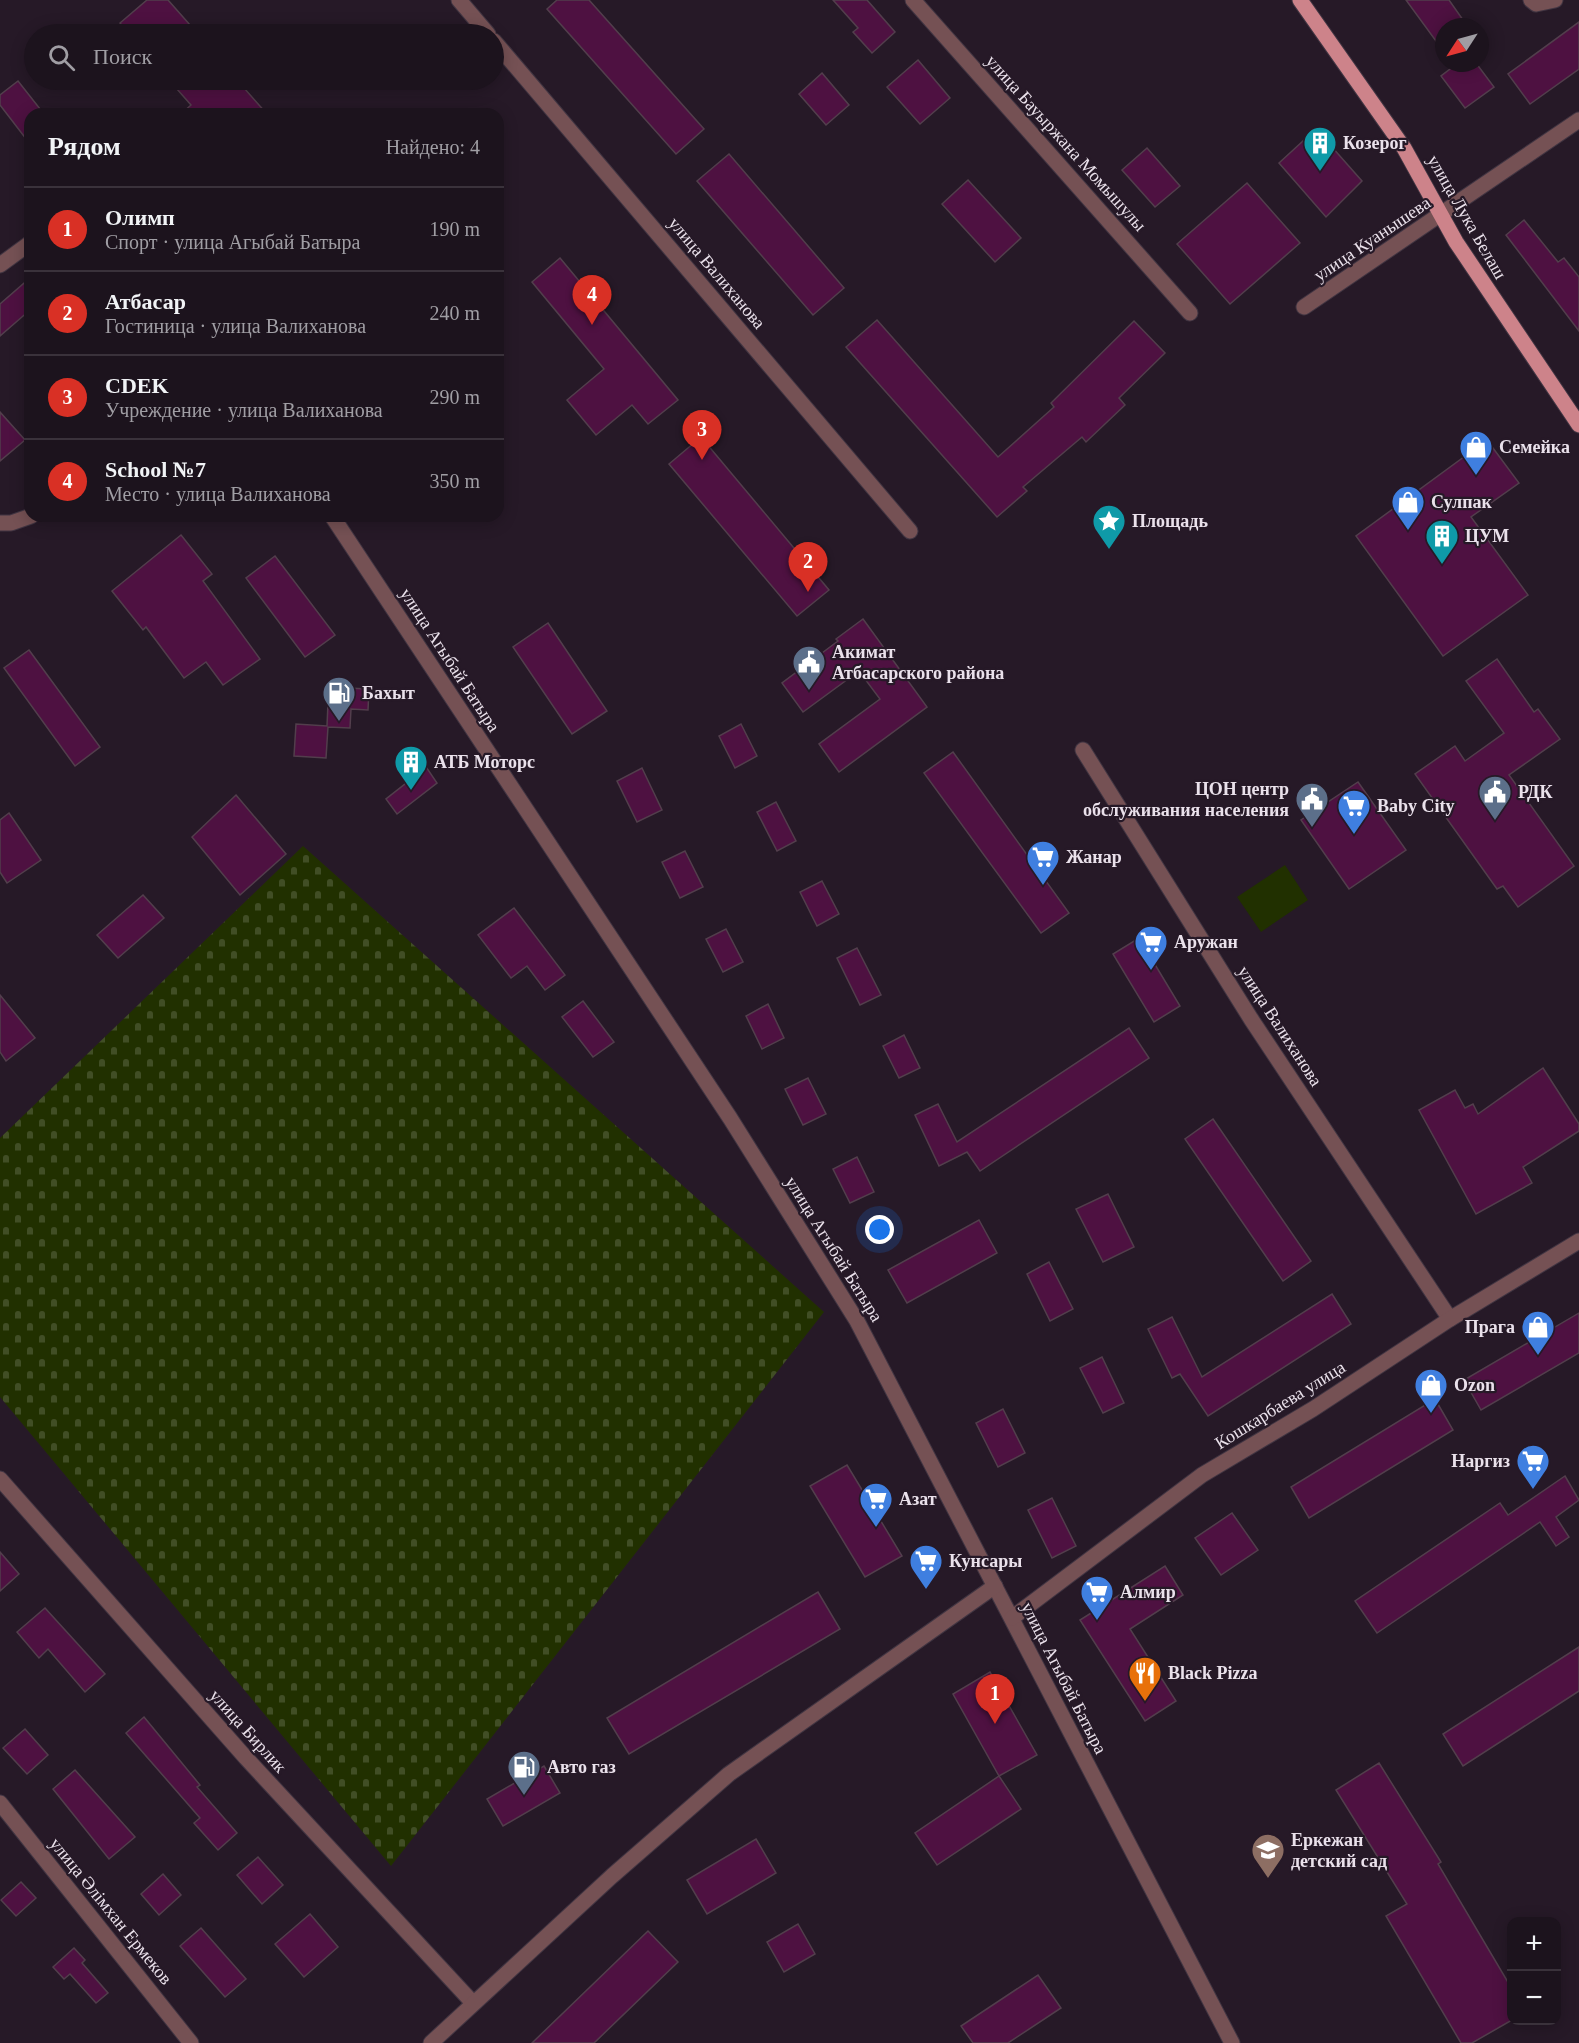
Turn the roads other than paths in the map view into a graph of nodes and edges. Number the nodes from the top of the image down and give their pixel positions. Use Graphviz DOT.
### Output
graph roads {
  1 [pos="459,0"];
  2 [pos="913,0"];
  3 [pos="1300,0"];
  4 [pos="1531,0"];
  5 [pos="1555,0"];
  6 [pos="479,24"];
  7 [pos="504,53"];
  8 [pos="1579,120"];
  9 [pos="1443,215"];
  10 [pos="24,247"];
  11 [pos="0,265"];
  12 [pos="1304,307"];
  13 [pos="1190,313"];
  14 [pos="1579,425"];
  15 [pos="24,518"];
  16 [pos="336,522"];
  17 [pos="0,523"];
  18 [pos="910,531"];
  19 [pos="1083,750"];
  20 [pos="1579,1241"];
  21 [pos="1450,1319"];
  22 [pos="0,1479"];
  23 [pos="995,1586"];
  24 [pos="1012,1618"];
  25 [pos="0,1803"];
  26 [pos="473,2003"];
  27 [pos="191,2043"];
  28 [pos="431,2043"];
  29 [pos="1232,2043"];
  1 -- 6 [label="street"];
  2 -- 13 [label="street, улица Бауыржана Момышулы"];
  3 -- 9 [label="main road, улица Лука Белаш"];
  4 -- 5 [label="street"];
  7 -- 18 [label="street, улица Валиханова"];
  8 -- 9 [label="street, улица Куанышева"];
  9 -- 12 [label="street, улица Куанышева"];
  9 -- 14 [label="main road, улица Лука Белаш"];
  10 -- 11 [label="street"];
  15 -- 17 [label="street"];
  16 -- 23 [label="street, улица Агыбай Батыра"];
  19 -- 21 [label="street, улица Валиханова"];
  20 -- 21 [label="street, Кошкарбаева улица"];
  21 -- 24 [label="street, Кошкарбаева улица"];
  22 -- 26 [label="street, улица Бирлик"];
  23 -- 24 [label="street, улица Агыбай Батыра"];
  23 -- 26 [label="street"];
  24 -- 29 [label="street, улица Агыбай Батыра"];
  25 -- 27 [label="street, улица Әлімхан Ермеков"];
  26 -- 28 [label="street"];
}
